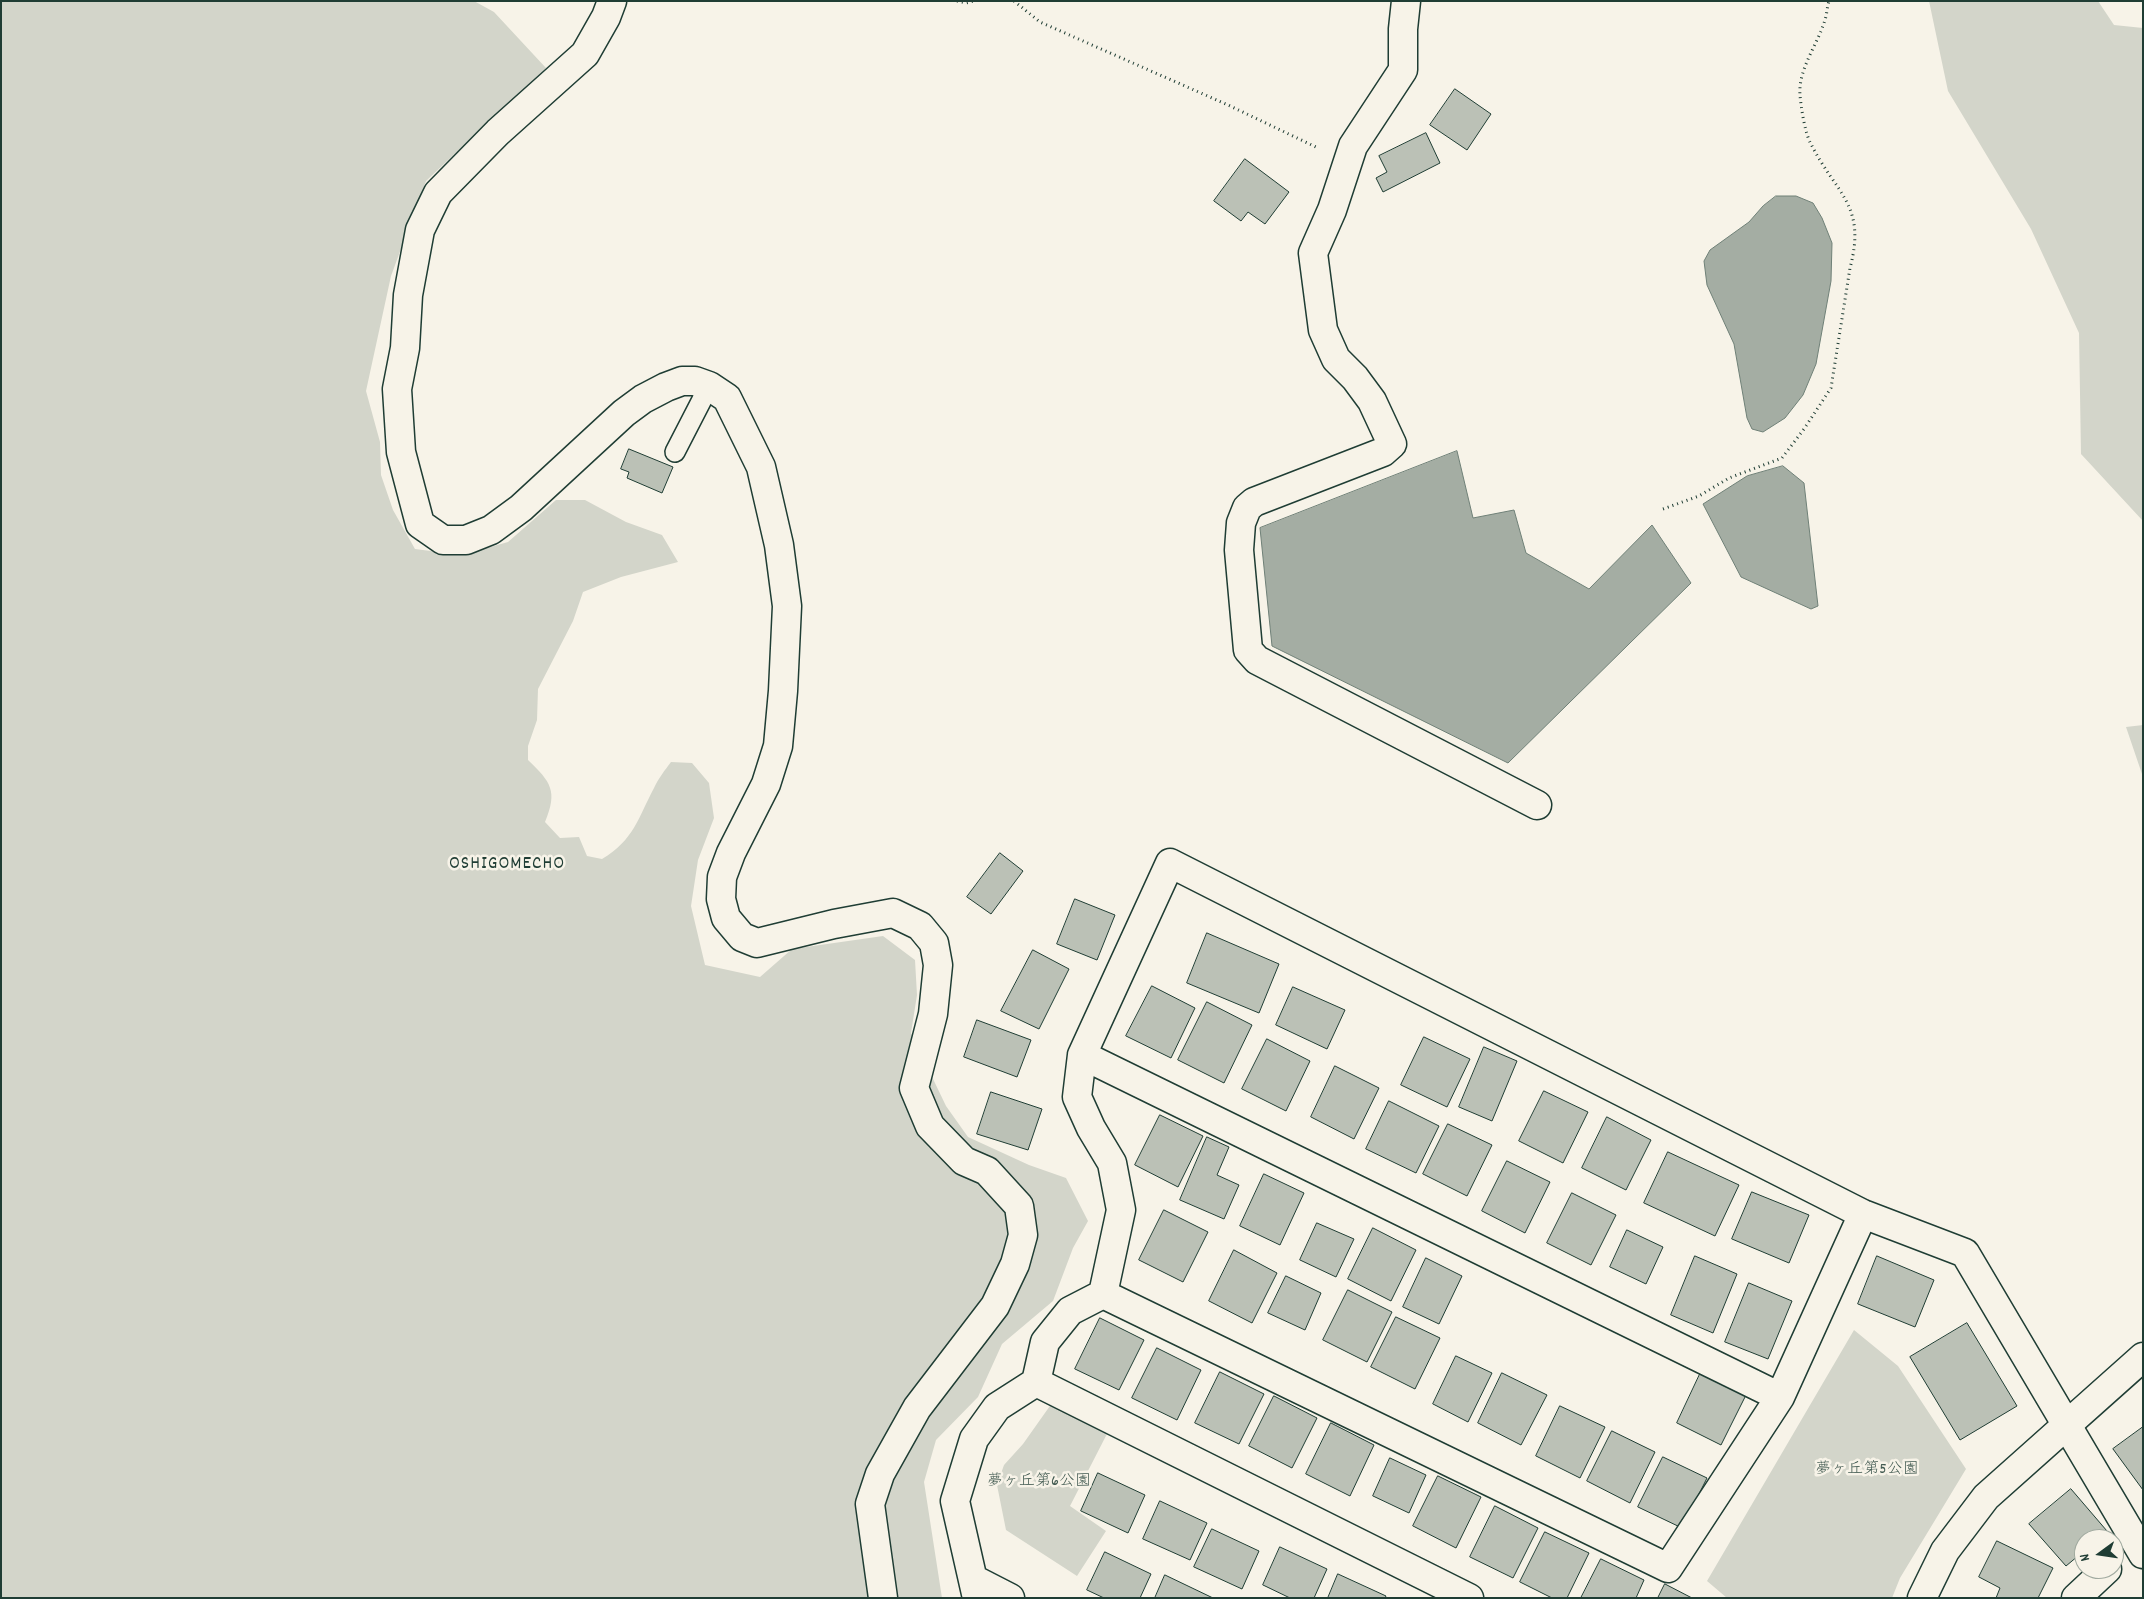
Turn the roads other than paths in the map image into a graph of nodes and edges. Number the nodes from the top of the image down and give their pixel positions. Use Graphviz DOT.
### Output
graph roads {
  1 [pos="612,1"];
  2 [pos="1406,1"];
  3 [pos="708,386"];
  4 [pos="675,452"];
  5 [pos="1537,805"];
  6 [pos="1082,1055"];
  7 [pos="1864,1214"];
  8 [pos="1103,1294"];
  9 [pos="2143,1357"];
  10 [pos="1036,1382"];
  11 [pos="1780,1397"];
  12 [pos="2067,1424"];
  13 [pos="2141,1544"];
  14 [pos="2124,1555"];
  15 [pos="2096,1579"];
  16 [pos="975,1589"];
  17 [pos="883,1598"];
  18 [pos="1010,1598"];
  19 [pos="1469,1598"];
  20 [pos="1922,1598"];
  21 [pos="2076,1598"];
  1 -- 3 [label="street"];
  2 -- 5 [label="street"];
  3 -- 4 [label="lane"];
  3 -- 17 [label="street"];
  6 -- 7 [label="street"];
  6 -- 8 [label="street"];
  6 -- 11 [label="street"];
  7 -- 11 [label="street"];
  7 -- 12 [label="street"];
  8 -- 10 [label="street"];
  8 -- 11 [label="street"];
  9 -- 12 [label="street"];
  10 -- 16 [label="street"];
  10 -- 19 [label="street"];
  12 -- 13 [label="street"];
  12 -- 20 [label="street"];
  13 -- 14 [label="street"];
  15 -- 21 [label="street"];
  16 -- 18 [label="street"];
}
